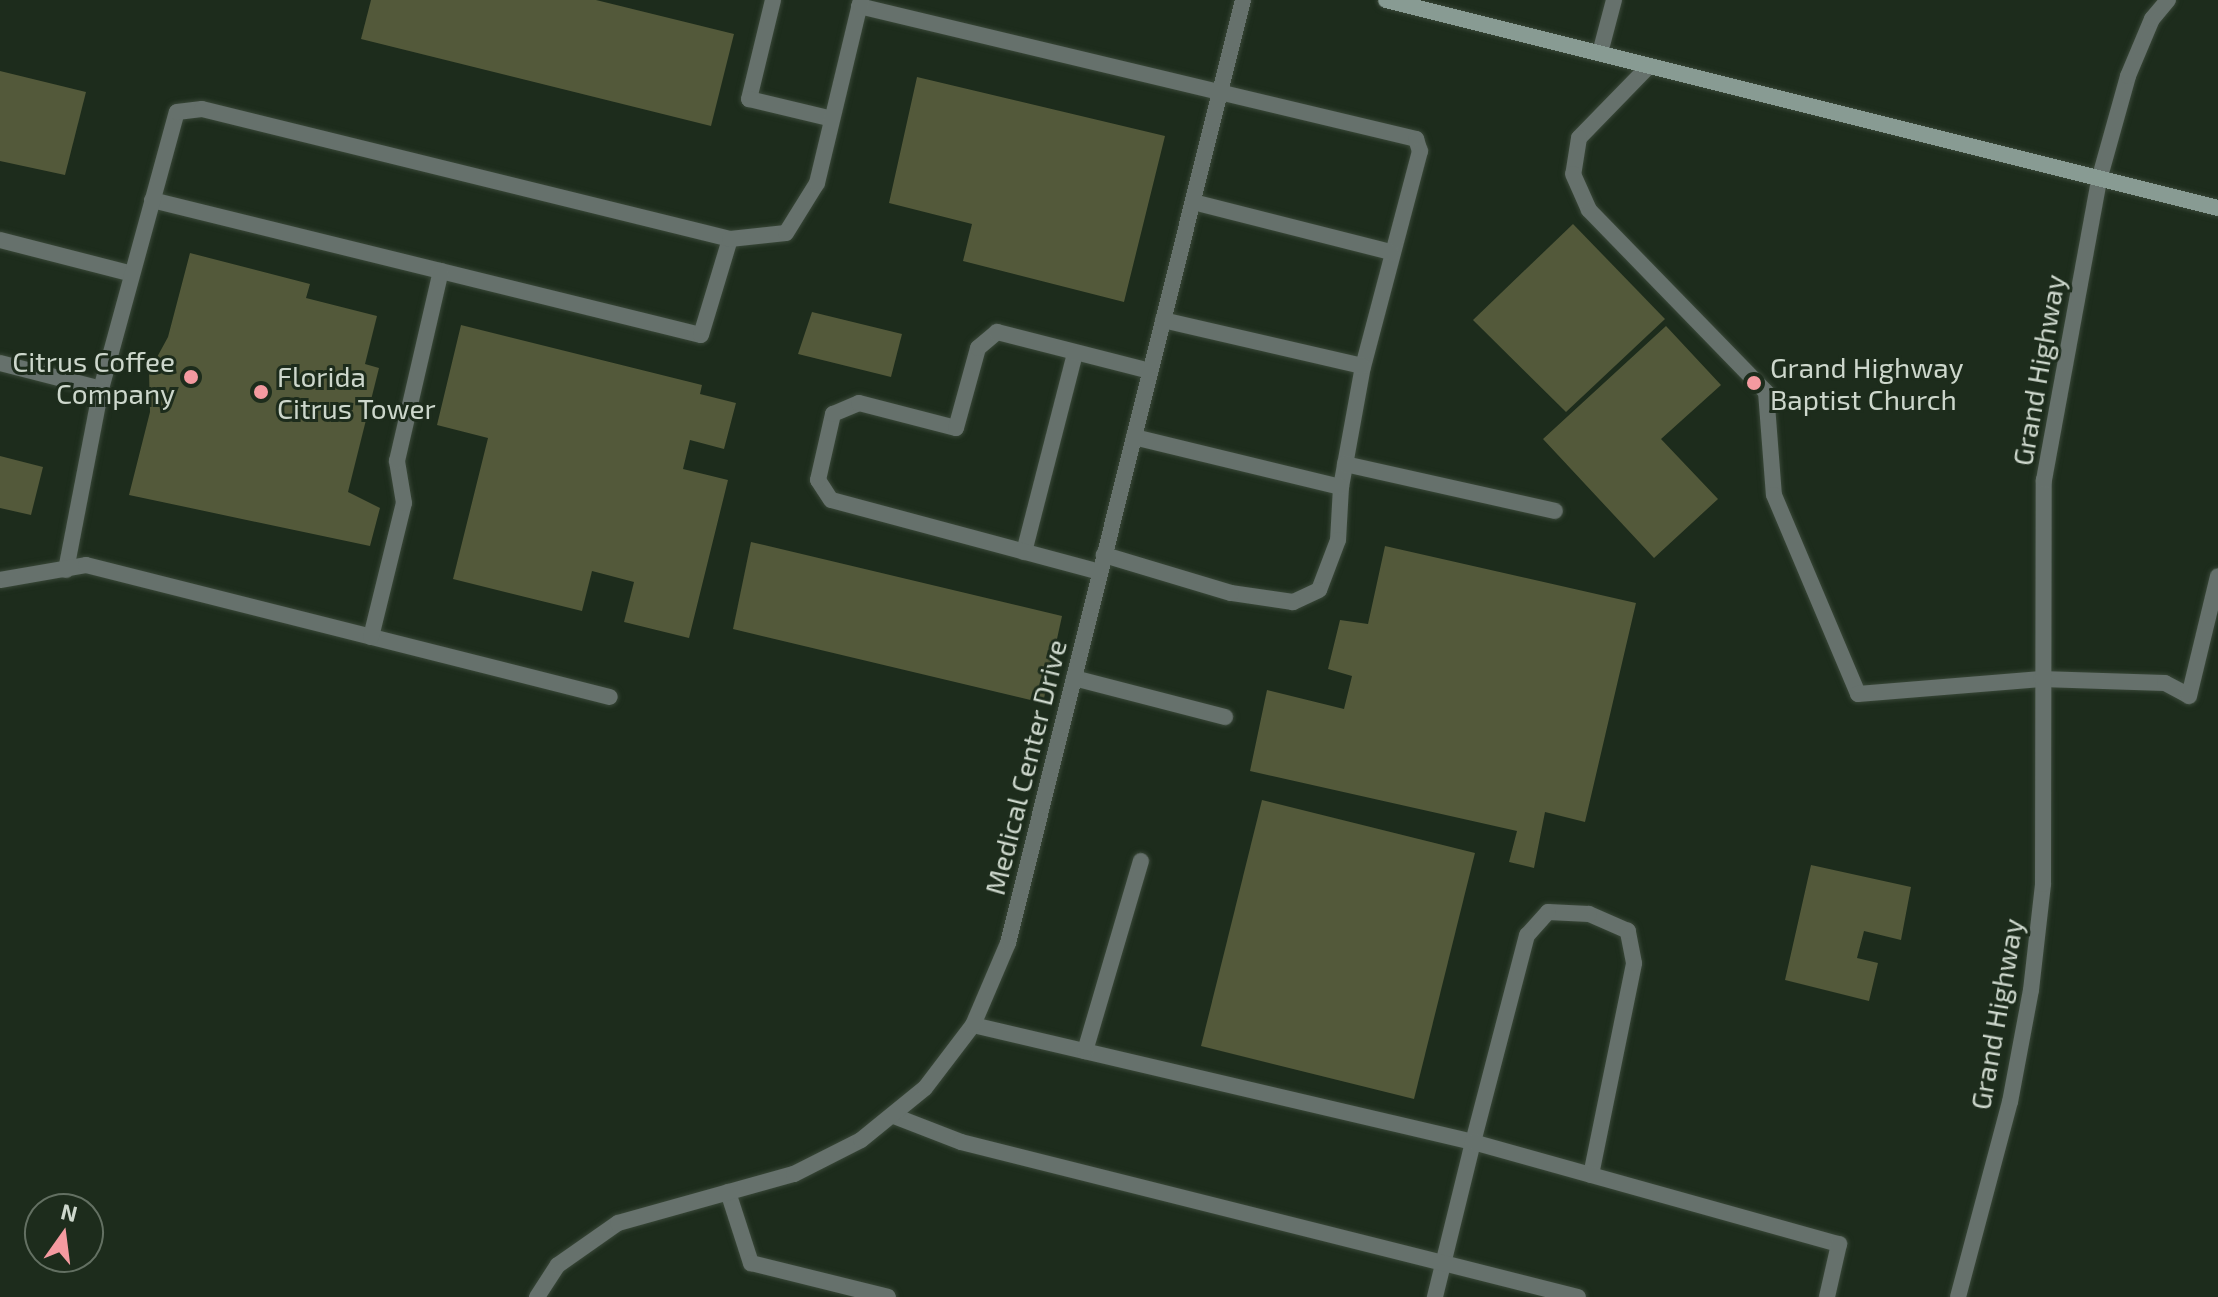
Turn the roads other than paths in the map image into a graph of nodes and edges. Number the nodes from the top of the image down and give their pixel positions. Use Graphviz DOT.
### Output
graph roads {
  1 [pos="773,0"];
  2 [pos="1243,0"];
  3 [pos="1386,0"];
  4 [pos="1614,0"];
  5 [pos="2168,0"];
  6 [pos="860,3"];
  7 [pos="1600,53"];
  8 [pos="1649,66"];
  9 [pos="1219,94"];
  10 [pos="832,119"];
  11 [pos="2099,180"];
  12 [pos="152,200"];
  13 [pos="1193,202"];
  14 [pos="2218,208"];
  15 [pos="730,239"];
  16 [pos="0,240"];
  17 [pos="1391,252"];
  18 [pos="441,271"];
  19 [pos="132,274"];
  20 [pos="1163,320"];
  21 [pos="1075,353"];
  22 [pos="0,363"];
  23 [pos="1363,366"];
  24 [pos="1150,371"];
  25 [pos="101,389"];
  26 [pos="1134,437"];
  27 [pos="1345,464"];
  28 [pos="1341,487"];
  29 [pos="1555,511"];
  30 [pos="1024,552"];
  31 [pos="1104,555"];
  32 [pos="66,570"];
  33 [pos="1100,572"];
  34 [pos="2218,576"];
  35 [pos="0,580"];
  36 [pos="371,637"];
  37 [pos="1074,678"];
  38 [pos="2041,679"];
  39 [pos="610,697"];
  40 [pos="1225,717"];
  41 [pos="1141,861"];
  42 [pos="973,1025"];
  43 [pos="1085,1051"];
  44 [pos="894,1116"];
  45 [pos="1473,1142"];
  46 [pos="1591,1175"];
  47 [pos="728,1192"];
  48 [pos="1444,1260"];
  49 [pos="537,1297"];
  50 [pos="888,1297"];
  51 [pos="1435,1297"];
  52 [pos="1578,1297"];
  53 [pos="1827,1297"];
  54 [pos="1958,1297"];
  1 -- 10 [label="street"];
  2 -- 9 [label="street, Medical Center Drive"];
  3 -- 7 [label="main road"];
  4 -- 7 [label="street"];
  5 -- 11 [label="street, Grand Highway"];
  6 -- 9 [label="street"];
  6 -- 10 [label="street"];
  7 -- 8 [label="main road"];
  8 -- 11 [label="main road"];
  8 -- 38 [label="street"];
  9 -- 13 [label="street, Medical Center Drive"];
  9 -- 17 [label="street"];
  10 -- 15 [label="street"];
  11 -- 14 [label="main road"];
  11 -- 38 [label="street, Grand Highway"];
  12 -- 15 [label="street"];
  12 -- 18 [label="street"];
  12 -- 19 [label="street"];
  13 -- 17 [label="street"];
  13 -- 20 [label="street, Medical Center Drive"];
  15 -- 18 [label="street"];
  16 -- 19 [label="street"];
  17 -- 23 [label="street"];
  18 -- 36 [label="street"];
  19 -- 25 [label="street"];
  20 -- 23 [label="street"];
  20 -- 24 [label="street, Medical Center Drive"];
  21 -- 24 [label="street"];
  21 -- 30 [label="street"];
  21 -- 30 [label="street"];
  22 -- 25 [label="street"];
  23 -- 27 [label="street"];
  24 -- 26 [label="street, Medical Center Drive"];
  25 -- 32 [label="street"];
  26 -- 28 [label="street"];
  26 -- 31 [label="street, Medical Center Drive"];
  27 -- 28 [label="street"];
  27 -- 29 [label="street"];
  28 -- 31 [label="street"];
  30 -- 33 [label="street"];
  31 -- 33 [label="street, Medical Center Drive"];
  32 -- 35 [label="street"];
  32 -- 36 [label="street"];
  33 -- 37 [label="street, Medical Center Drive"];
  34 -- 38 [label="street"];
  36 -- 39 [label="street"];
  37 -- 40 [label="street"];
  37 -- 42 [label="street, Medical Center Drive"];
  38 -- 54 [label="street, Grand Highway"];
  41 -- 43 [label="street"];
  42 -- 43 [label="street"];
  42 -- 44 [label="street, Medical Center Drive"];
  43 -- 45 [label="street"];
  44 -- 47 [label="street, Medical Center Drive"];
  44 -- 48 [label="street"];
  45 -- 46 [label="street"];
  45 -- 46 [label="street"];
  45 -- 48 [label="street"];
  46 -- 53 [label="street"];
  47 -- 49 [label="street, Medical Center Drive"];
  47 -- 50 [label="street"];
  48 -- 51 [label="street"];
  48 -- 52 [label="street"];
}
